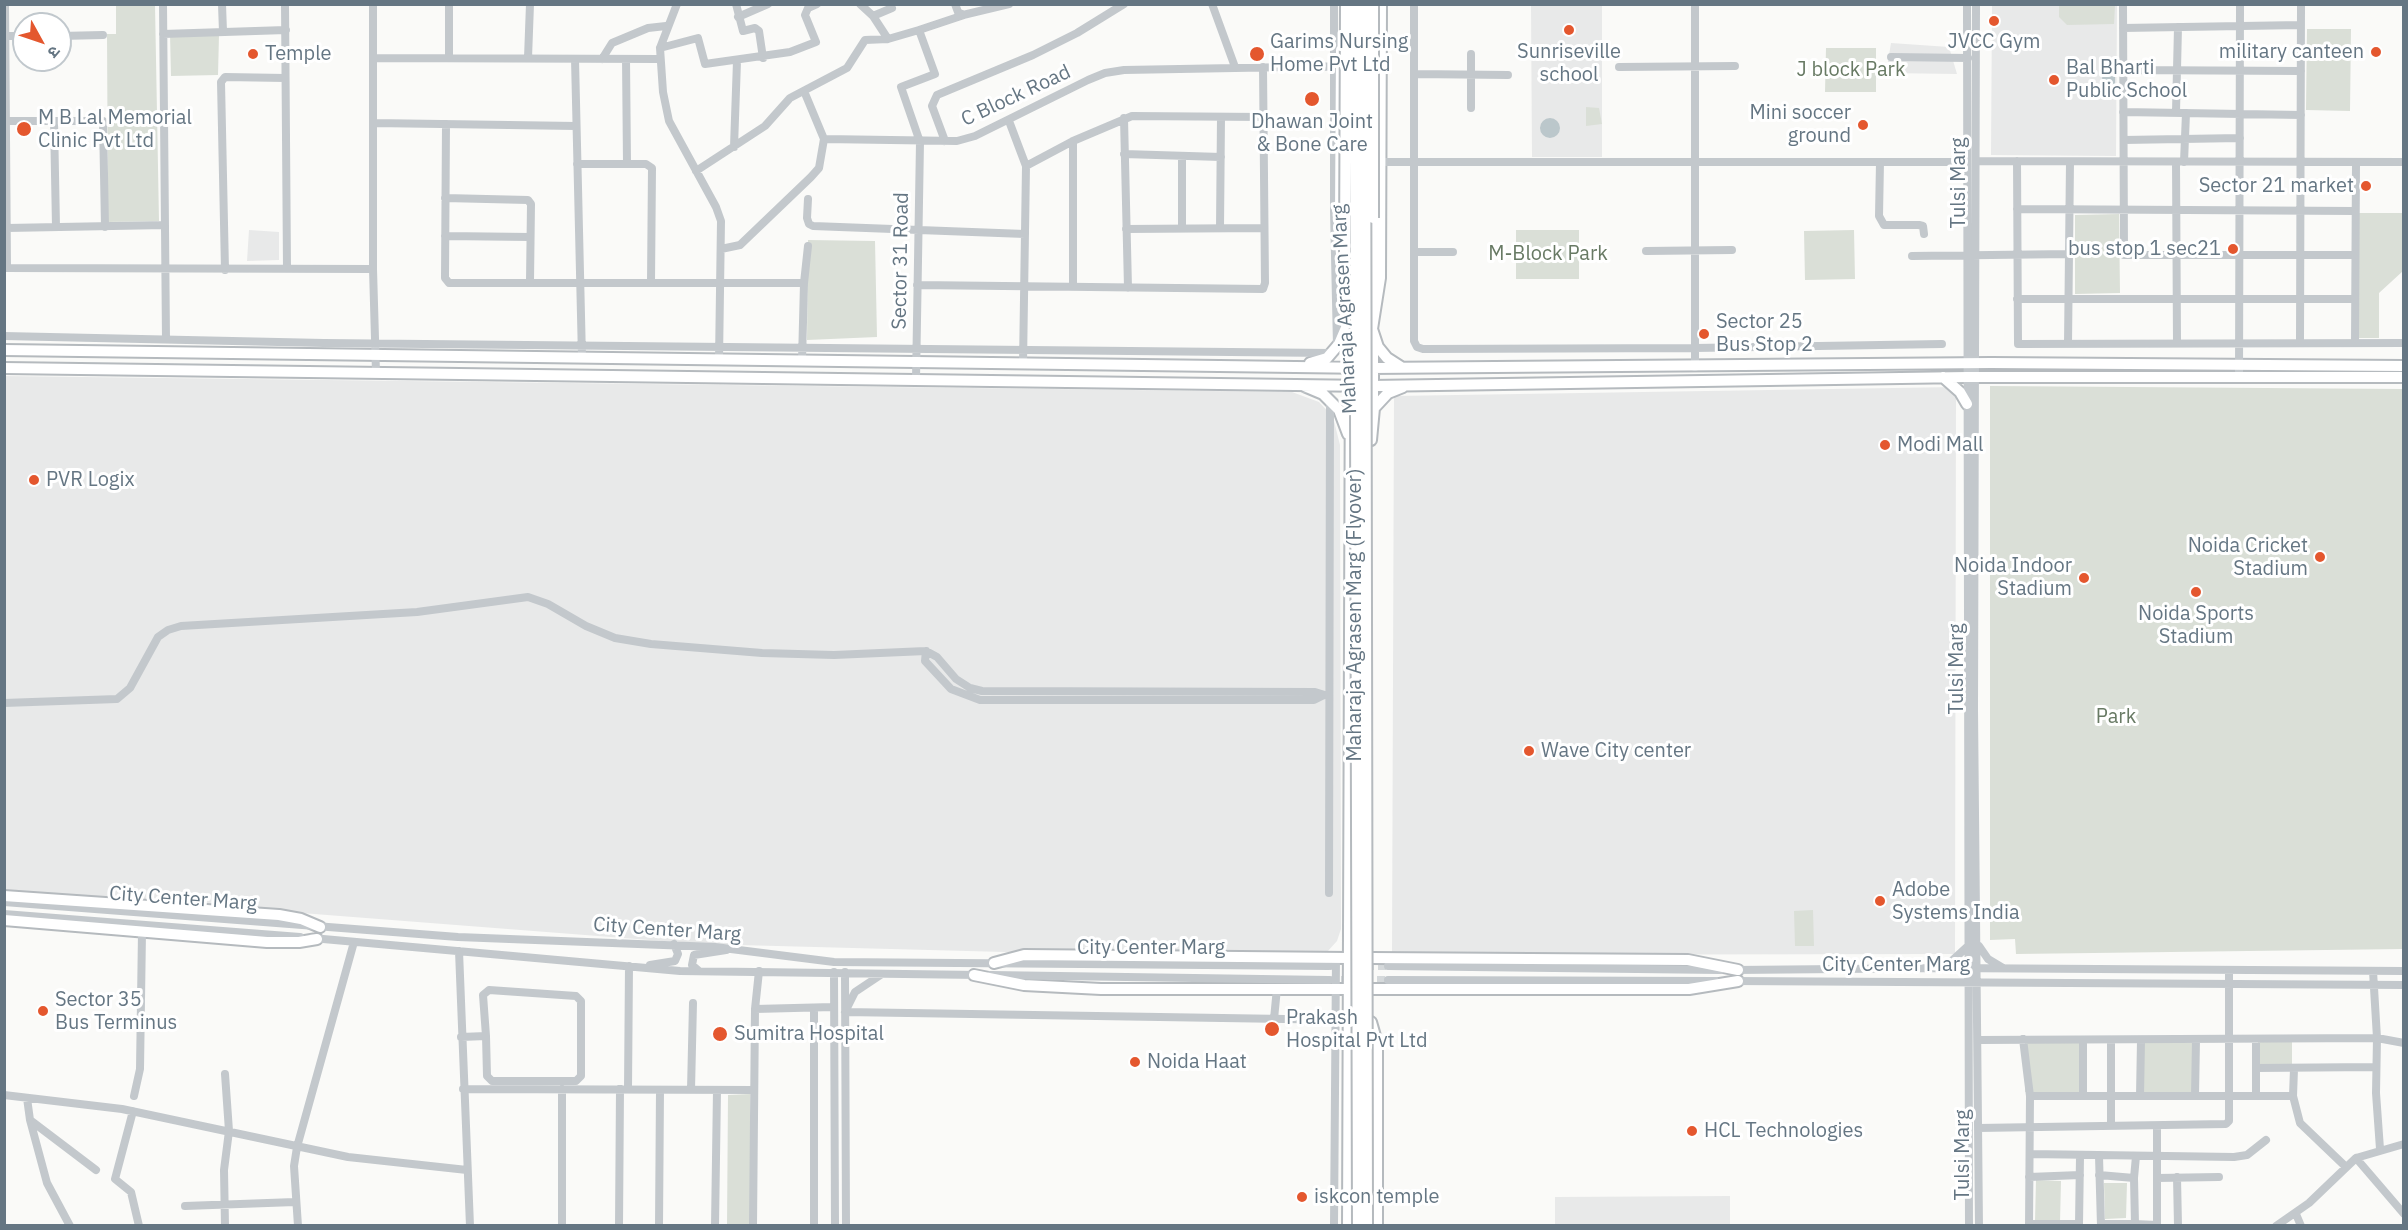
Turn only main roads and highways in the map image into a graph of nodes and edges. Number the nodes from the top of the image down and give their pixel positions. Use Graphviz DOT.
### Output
graph roads {
  1 [pos="1345,4"];
  2 [pos="1355,4"];
  3 [pos="1365,4"];
  4 [pos="1373,4"];
  5 [pos="1381,4"];
  6 [pos="1348,326"];
  7 [pos="1372,329"];
  8 [pos="4,350"];
  9 [pos="2403,366"];
  10 [pos="1298,367"];
  11 [pos="1346,367"];
  12 [pos="1401,367"];
  13 [pos="4,368"];
  14 [pos="1375,368"];
  15 [pos="1943,377"];
  16 [pos="2403,378"];
  17 [pos="1299,384"];
  18 [pos="1346,384"];
  19 [pos="1412,384"];
  20 [pos="1373,386"];
  21 [pos="1967,404"];
  22 [pos="1373,415"];
  23 [pos="1350,440"];
  24 [pos="1371,742"];
  25 [pos="1349,744"];
  26 [pos="4,896"];
  27 [pos="4,920"];
  28 [pos="321,927"];
  29 [pos="317,939"];
  30 [pos="1348,958"];
  31 [pos="1371,958"];
  32 [pos="994,963"];
  33 [pos="974,975"];
  34 [pos="1348,989"];
  35 [pos="1371,989"];
  36 [pos="1348,1020"];
  37 [pos="1371,1022"];
  38 [pos="1370,1118"];
  39 [pos="1348,1120"];
  40 [pos="1342,1226"];
  41 [pos="1348,1226"];
  42 [pos="1358,1226"];
  43 [pos="1368,1226"];
  44 [pos="1377,1226"];
  1 -- 6 [label="main road, bridge"];
  1 -- 6 [label="main road, Maharaja Agrasen Marg"];
  2 -- 42 [label="main road, Maharaja Agrasen Marg (Flyover), bridge"];
  3 -- 43 [label="main road, Maharaja Agrasen Marg (Flyover), bridge"];
  4 -- 7 [label="main road, bridge"];
  5 -- 7 [label="main road, Maharaja Agrasen Marg"];
  6 -- 10 [label="main road"];
  6 -- 11 [label="main road, Maharaja Agrasen Marg"];
  7 -- 12 [label="main road"];
  7 -- 14 [label="main road, Maharaja Agrasen Marg"];
  8 -- 10 [label="main road"];
  9 -- 12 [label="main road"];
  10 -- 11 [label="main road"];
  11 -- 14 [label="main road"];
  11 -- 18 [label="main road, Maharaja Agrasen Marg"];
  12 -- 14 [label="main road"];
  13 -- 17 [label="main road"];
  14 -- 20 [label="main road, Maharaja Agrasen Marg"];
  15 -- 16 [label="main road"];
  15 -- 19 [label="main road"];
  15 -- 21 [label="main road"];
  17 -- 18 [label="main road"];
  17 -- 23 [label="main road"];
  18 -- 20 [label="main road"];
  18 -- 23 [label="main road, Maharaja Agrasen Marg"];
  19 -- 20 [label="main road"];
  19 -- 22 [label="main road"];
  20 -- 22 [label="main road, Maharaja Agrasen Marg"];
  22 -- 24 [label="main road, Maharaja Agrasen Marg"];
  23 -- 25 [label="main road, Maharaja Agrasen Marg"];
  24 -- 25 [label="main road"];
  24 -- 31 [label="main road, Maharaja Agrasen Marg"];
  25 -- 30 [label="main road, Maharaja Agrasen Marg"];
  26 -- 28 [label="main road"];
  27 -- 29 [label="main road"];
  30 -- 32 [label="main road"];
  30 -- 34 [label="main road, Maharaja Agrasen Marg"];
  31 -- 35 [label="main road, Maharaja Agrasen Marg"];
  31 -- 35 [label="main road"];
  33 -- 34 [label="main road"];
  34 -- 36 [label="main road, Maharaja Agrasen Marg"];
  35 -- 37 [label="main road, Maharaja Agrasen Marg"];
  36 -- 39 [label="main road, Maharaja Agrasen Marg"];
  36 -- 40 [label="main road"];
  37 -- 38 [label="main road, Maharaja Agrasen Marg"];
  37 -- 44 [label="main road"];
  38 -- 39 [label="main road"];
  38 -- 43 [label="main road, Maharaja Agrasen Marg"];
  39 -- 41 [label="main road, Maharaja Agrasen Marg"];
}
